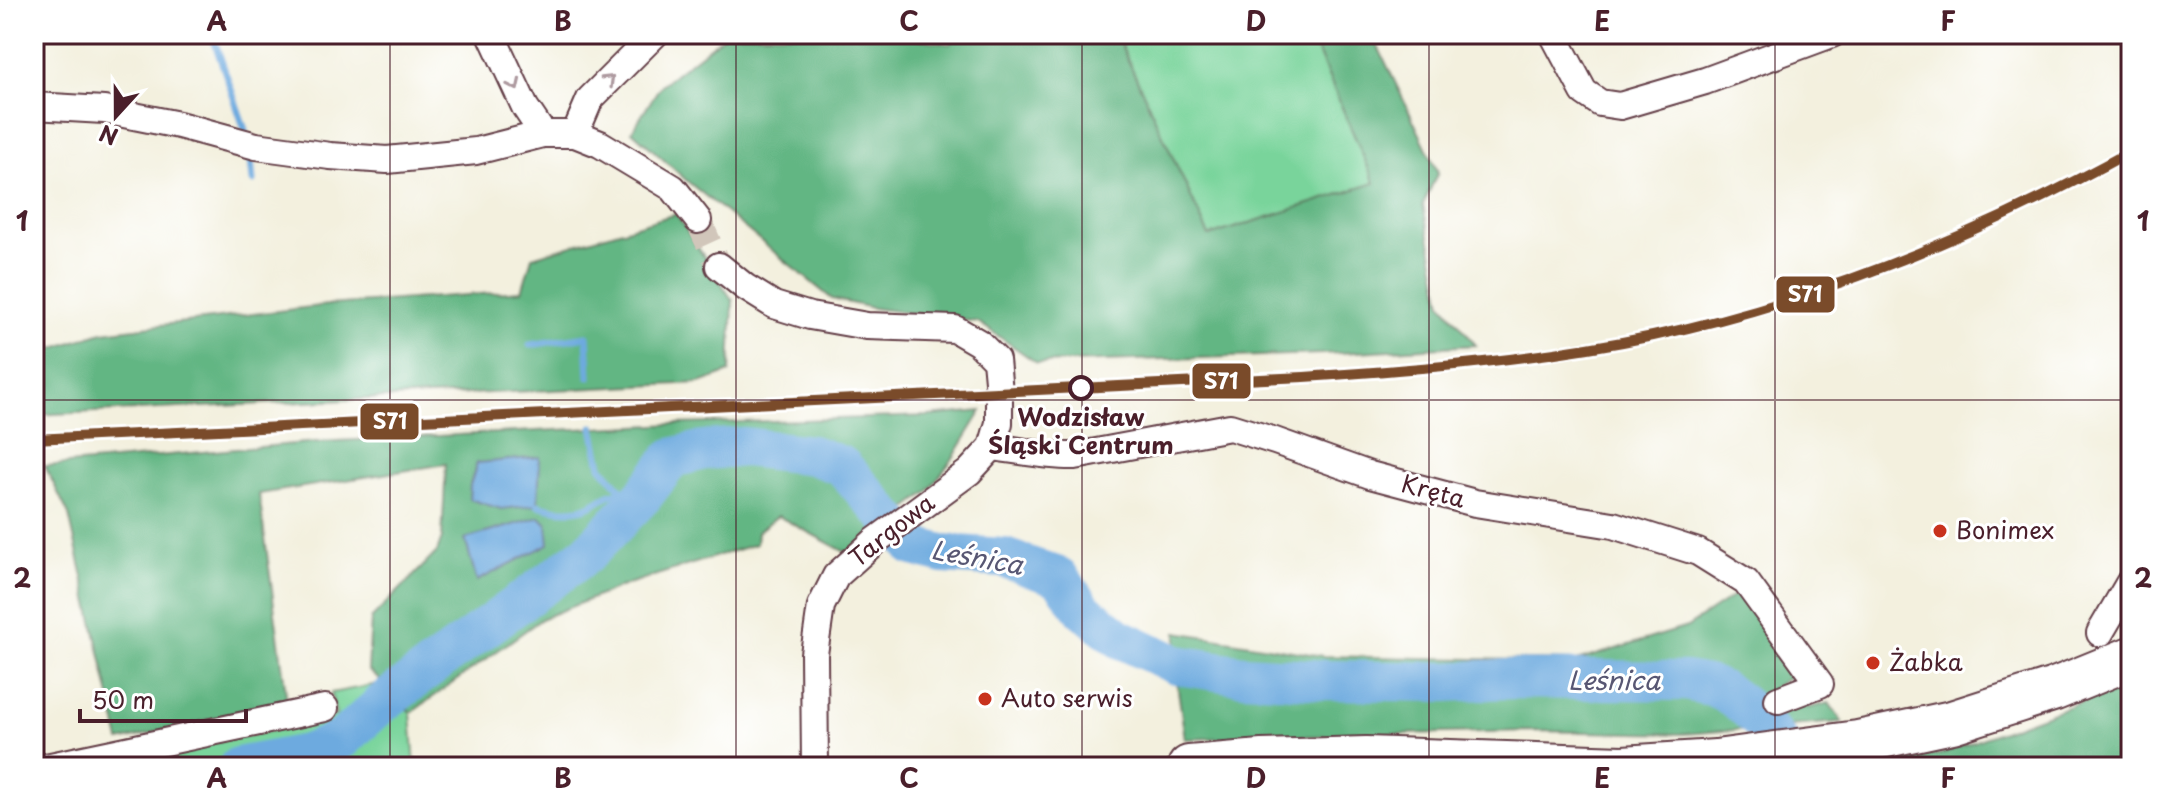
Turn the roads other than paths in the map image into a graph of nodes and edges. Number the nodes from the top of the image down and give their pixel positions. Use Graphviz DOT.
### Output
graph roads {
  1 [pos="491,34"];
  2 [pos="655,34"];
  3 [pos="1553,34"];
  4 [pos="1832,34"];
  5 [pos="34,106"];
  6 [pos="543,134"];
  7 [pos="575,134"];
  8 [pos="698,220"];
  9 [pos="719,266"];
  10 [pos="992,447"];
  11 [pos="2131,580"];
  12 [pos="2116,646"];
  13 [pos="1778,700"];
  14 [pos="325,708"];
  15 [pos="46,767"];
  16 [pos="815,767"];
  17 [pos="1189,767"];
  1 -- 6 [label="street, one-way"];
  7 -- 2 [label="street, one-way"];
  3 -- 4 [label="street"];
  5 -- 6 [label="street"];
  6 -- 7 [label="street"];
  7 -- 8 [label="street"];
  9 -- 10 [label="street"];
  10 -- 13 [label="street, Kręta"];
  10 -- 16 [label="street, Targowa"];
  11 -- 12 [label="street"];
  12 -- 17 [label="main road"];
  14 -- 15 [label="street"];
}
